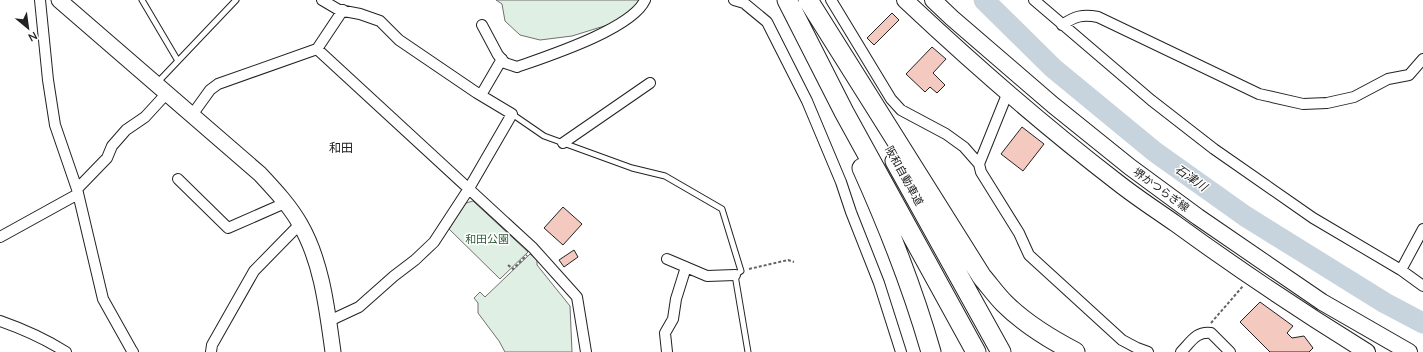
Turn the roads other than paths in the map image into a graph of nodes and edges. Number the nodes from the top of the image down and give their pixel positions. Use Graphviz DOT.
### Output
graph roads {
  1 [pos="40,0"];
  2 [pos="59,0"];
  3 [pos="142,0"];
  4 [pos="236,0"];
  5 [pos="322,0"];
  6 [pos="645,0"];
  7 [pos="734,0"];
  8 [pos="787,0"];
  9 [pos="808,0"];
  10 [pos="831,0"];
  11 [pos="906,0"];
  12 [pos="933,0"];
  13 [pos="1034,0"];
  14 [pos="343,10"];
  15 [pos="482,25"];
  16 [pos="1062,25"];
  17 [pos="317,49"];
  18 [pos="1423,59"];
  19 [pos="502,60"];
  20 [pos="178,61"];
  21 [pos="650,83"];
  22 [pos="162,88"];
  23 [pos="1008,92"];
  24 [pos="481,96"];
  25 [pos="844,112"];
  26 [pos="192,114"];
  27 [pos="512,114"];
  28 [pos="563,144"];
  29 [pos="979,164"];
  30 [pos="178,179"];
  31 [pos="468,190"];
  32 [pos="77,191"];
  33 [pos="285,203"];
  34 [pos="300,224"];
  35 [pos="1423,229"];
  36 [pos="0,237"];
  37 [pos="668,259"];
  38 [pos="686,267"];
  39 [pos="1401,270"];
  40 [pos="738,273"];
  41 [pos="1423,286"];
  42 [pos="0,321"];
  43 [pos="329,321"];
  44 [pos="66,352"];
  45 [pos="133,352"];
  46 [pos="212,352"];
  47 [pos="333,352"];
  48 [pos="586,352"];
  49 [pos="667,352"];
  50 [pos="748,352"];
  51 [pos="901,352"];
  52 [pos="931,352"];
  53 [pos="976,352"];
  54 [pos="1001,352"];
  55 [pos="1075,352"];
  56 [pos="1148,352"];
  57 [pos="1181,352"];
  58 [pos="1230,352"];
  59 [pos="1367,352"];
  60 [pos="1409,352"];
  1 -- 32 [label="street"];
  2 -- 22 [label="street"];
  3 -- 20 [label="lane"];
  4 -- 20 [label="lane"];
  5 -- 14 [label="street"];
  6 -- 19 [label="street"];
  7 -- 51 [label="street"];
  8 -- 25 [label="highway, 阪和自動車道"];
  9 -- 54 [label="highway, 阪和自動車道"];
  9 -- 55 [label="highway"];
  10 -- 29 [label="street"];
  11 -- 23 [label="main road, 堺かつらぎ線"];
  12 -- 60 [label="main road, 堺かつらぎ線"];
  13 -- 16 [label="street"];
  14 -- 17 [label="street"];
  14 -- 24 [label="street"];
  15 -- 19 [label="street"];
  16 -- 18 [label="street"];
  16 -- 39 [label="street"];
  17 -- 26 [label="street"];
  17 -- 31 [label="street"];
  19 -- 24 [label="street"];
  20 -- 22 [label="lane"];
  21 -- 28 [label="street"];
  22 -- 26 [label="street"];
  22 -- 32 [label="street"];
  23 -- 29 [label="street"];
  23 -- 59 [label="main road, 堺かつらぎ線"];
  24 -- 27 [label="street"];
  25 -- 52 [label="highway"];
  25 -- 53 [label="highway, 阪和自動車道"];
  26 -- 33 [label="street"];
  27 -- 28 [label="lane"];
  27 -- 31 [label="street"];
  28 -- 40 [label="lane"];
  29 -- 56 [label="street"];
  30 -- 33 [label="street"];
  31 -- 43 [label="street"];
  31 -- 48 [label="street"];
  32 -- 36 [label="street"];
  32 -- 45 [label="street"];
  33 -- 34 [label="street"];
  34 -- 43 [label="street"];
  34 -- 46 [label="street"];
  35 -- 39 [label="street"];
  37 -- 38 [label="street"];
  38 -- 40 [label="street"];
  38 -- 49 [label="street"];
  39 -- 41 [label="street"];
  40 -- 50 [label="lane"];
  42 -- 44 [label="street"];
  43 -- 47 [label="street"];
  57 -- 58 [label="street"];
}
